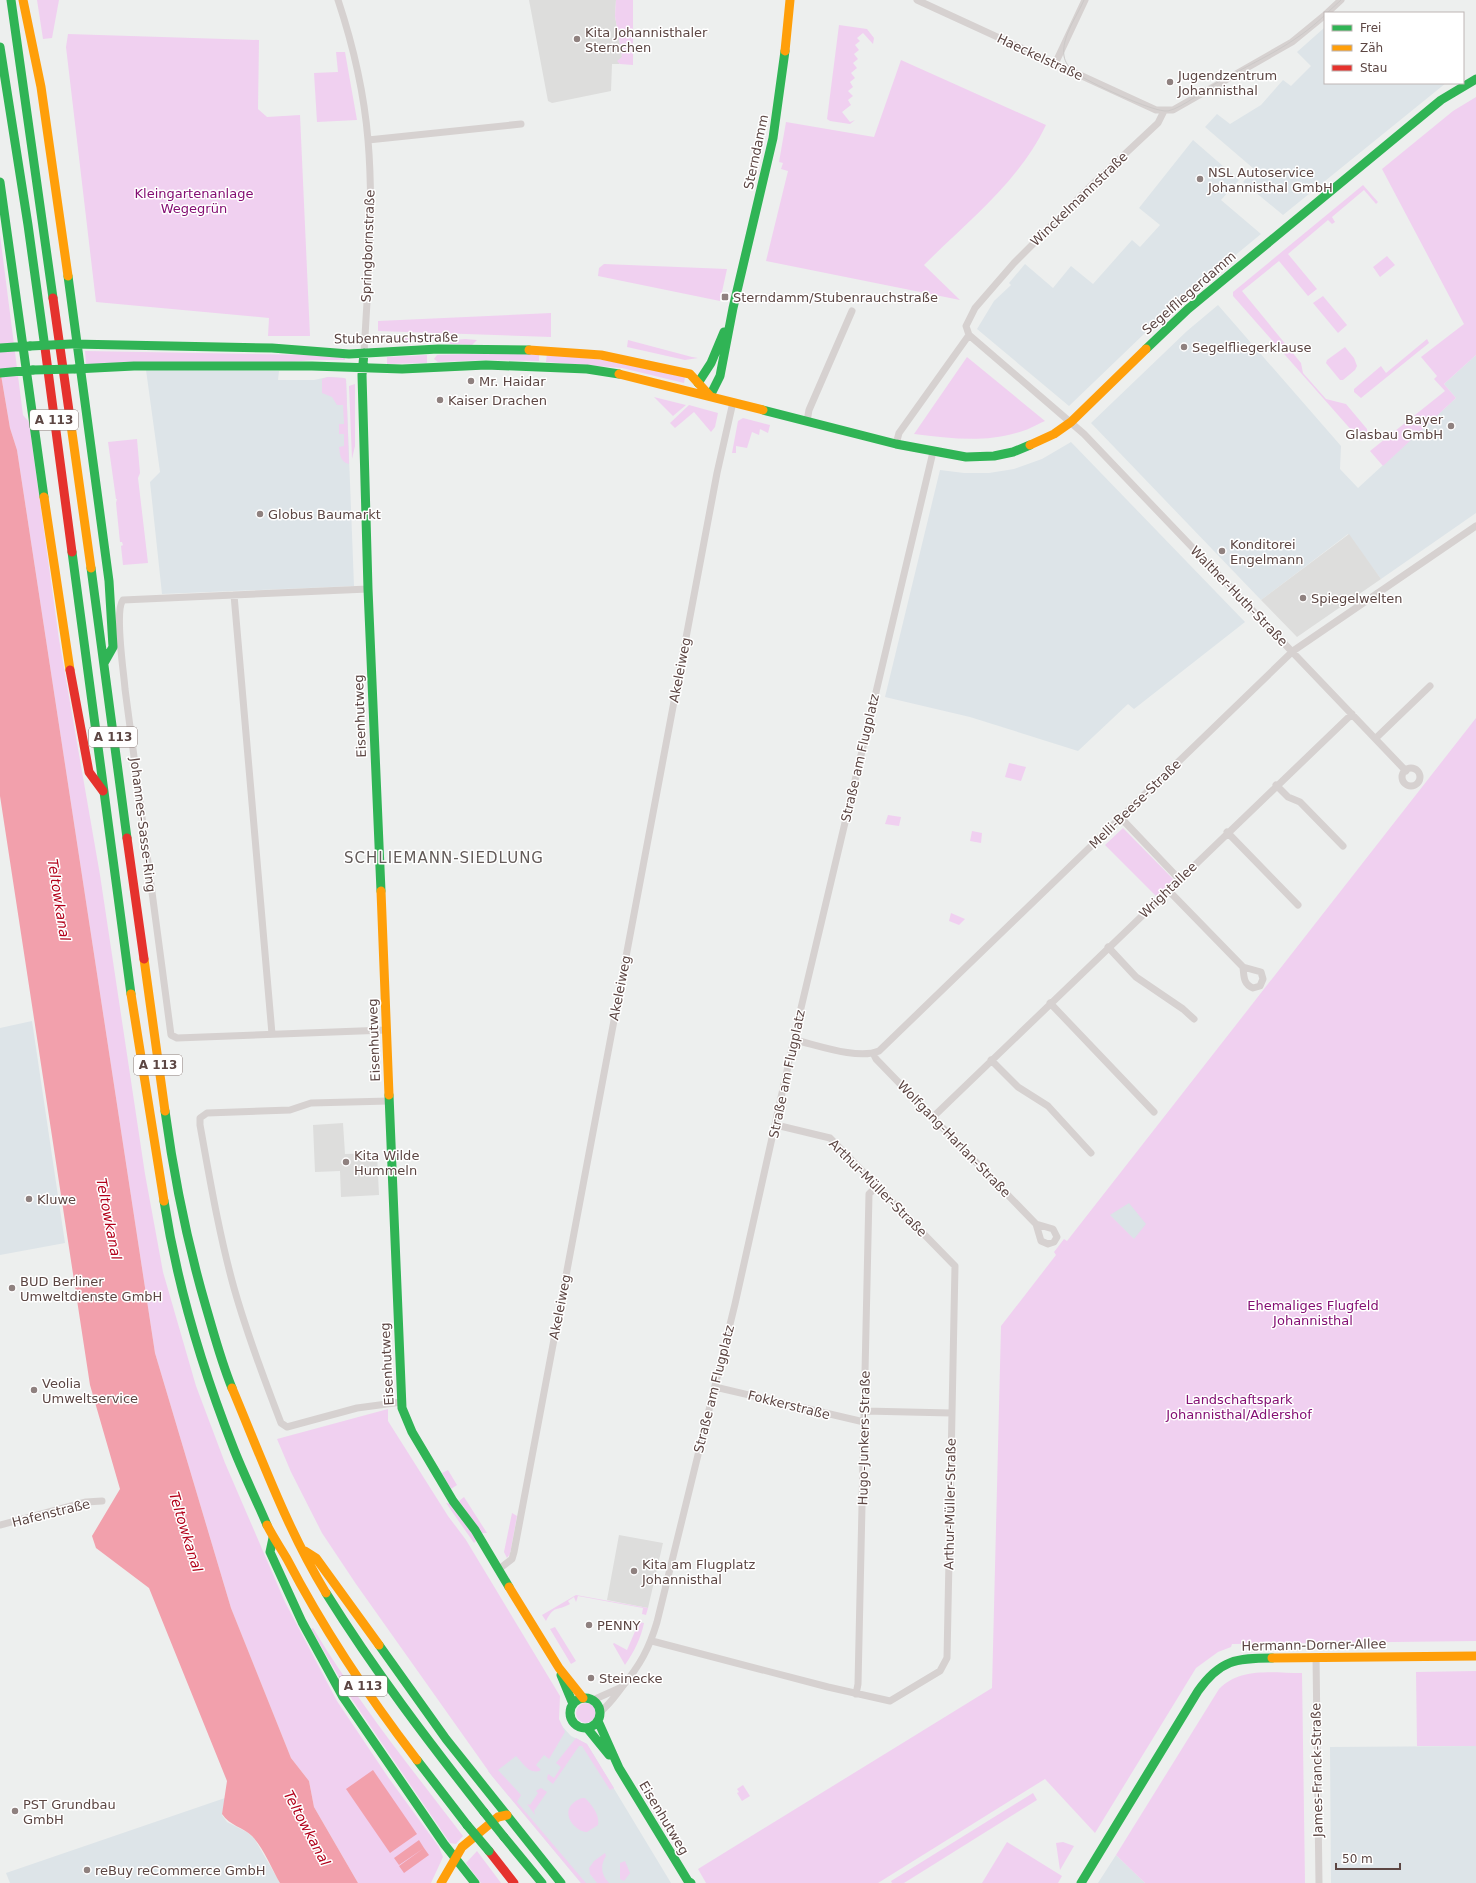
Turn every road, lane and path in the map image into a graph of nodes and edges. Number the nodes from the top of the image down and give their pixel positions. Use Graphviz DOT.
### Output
graph roads {
  1 [pos="11,0"];
  2 [pos="23,0"];
  3 [pos="338,0"];
  4 [pos="790,0"];
  5 [pos="916,0"];
  6 [pos="1085,0"];
  7 [pos="1341,0"];
  8 [pos="1328,12"];
  9 [pos="1324,16"];
  10 [pos="0,47"];
  11 [pos="1055,64"];
  12 [pos="1476,80"];
  13 [pos="1164,111"];
  14 [pos="521,124"];
  15 [pos="368,140"];
  16 [pos="0,182"];
  17 [pos="733,308"];
  18 [pos="852,311"];
  19 [pos="969,335"];
  20 [pos="75,344"];
  21 [pos="26,346"];
  22 [pos="5,348"];
  23 [pos="364,353"];
  24 [pos="363,368"];
  25 [pos="78,369"];
  26 [pos="29,370"];
  27 [pos="0,373"];
  28 [pos="698,383"];
  29 [pos="710,396"];
  30 [pos="733,402"];
  31 [pos="807,421"];
  32 [pos="1071,422"];
  33 [pos="896,444"];
  34 [pos="933,452"];
  35 [pos="1476,526"];
  36 [pos="368,589"];
  37 [pos="234,595"];
  38 [pos="1293,651"];
  39 [pos="104,663"];
  40 [pos="1430,686"];
  41 [pos="1352,714"];
  42 [pos="1376,738"];
  43 [pos="1406,770"];
  44 [pos="1276,785"];
  45 [pos="104,793"];
  46 [pos="1121,818"];
  47 [pos="1228,832"];
  48 [pos="1343,846"];
  49 [pos="1180,878"];
  50 [pos="1168,890"];
  51 [pos="1298,905"];
  52 [pos="1108,948"];
  53 [pos="1243,967"];
  54 [pos="1050,1003"];
  55 [pos="1194,1019"];
  56 [pos="386,1030"];
  57 [pos="272,1034"];
  58 [pos="795,1040"];
  59 [pos="873,1053"];
  60 [pos="991,1060"];
  61 [pos="389,1101"];
  62 [pos="1154,1112"];
  63 [pos="933,1117"];
  64 [pos="776,1125"];
  65 [pos="1091,1153"];
  66 [pos="877,1186"];
  67 [pos="1036,1224"];
  68 [pos="715,1387"];
  69 [pos="402,1402"];
  70 [pos="865,1411"];
  71 [pos="951,1414"];
  72 [pos="864,1422"];
  73 [pos="102,1501"];
  74 [pos="0,1525"];
  75 [pos="273,1538"];
  76 [pos="302,1549"];
  77 [pos="499,1569"];
  78 [pos="652,1641"];
  79 [pos="1476,1656"];
  80 [pos="1316,1657"];
  81 [pos="559,1668"];
  82 [pos="622,1687"];
  83 [pos="856,1694"];
  84 [pos="583,1698"];
  85 [pos="593,1700"];
  86 [pos="573,1704"];
  87 [pos="599,1717"];
  88 [pos="587,1728"];
  89 [pos="619,1768"];
  90 [pos="507,1815"];
  91 [pos="455,1859"];
  92 [pos="689,1882"];
  93 [pos="441,1883"];
  94 [pos="475,1883"];
  95 [pos="514,1883"];
  96 [pos="542,1883"];
  97 [pos="562,1883"];
  98 [pos="1081,1883"];
  99 [pos="1319,1883"];
  1 -- 39 [label="main road, A 113"];
  2 -- 20 [label="main road"];
  3 -- 15 [label="street, Springbornstraße"];
  4 -- 17 [label="main road, Sterndamm"];
  5 -- 11 [label="street, Haeckelstraße"];
  6 -- 11 [label="street"];
  7 -- 8 [label="street"];
  9 -- 13 [label="street"];
  10 -- 45 [label="main road, A 113"];
  11 -- 13 [label="street, Haeckelstraße"];
  12 -- 32 [label="main road, Segelfliegerdamm"];
  13 -- 19 [label="street, Winckelmannstraße"];
  14 -- 15 [label="street"];
  15 -- 23 [label="street, Springbornstraße"];
  16 -- 21 [label="main road"];
  17 -- 28 [label="main road, Sterndamm"];
  17 -- 29 [label="main road, Sterndamm"];
  18 -- 31 [label="street"];
  19 -- 32 [label="street, Walther-Huth-Straße"];
  19 -- 33 [label="street"];
  20 -- 21 [label="main road, Stubenrauchstraße, bridge"];
  20 -- 23 [label="main road, Stubenrauchstraße"];
  20 -- 25 [label="main road"];
  21 -- 22 [label="main road"];
  21 -- 26 [label="main road"];
  23 -- 24 [label="main road, Eisenhutweg"];
  23 -- 28 [label="main road, Stubenrauchstraße"];
  24 -- 25 [label="main road"];
  24 -- 29 [label="main road"];
  24 -- 36 [label="main road, Eisenhutweg"];
  25 -- 26 [label="main road, bridge"];
  25 -- 39 [label="main road"];
  26 -- 27 [label="main road"];
  26 -- 45 [label="main road"];
  28 -- 29 [label="main road, Stubenrauchstraße"];
  29 -- 30 [label="main road"];
  30 -- 31 [label="main road"];
  30 -- 77 [label="street, Akeleiweg"];
  31 -- 33 [label="main road"];
  32 -- 34 [label="main road, Segelfliegerdamm"];
  32 -- 38 [label="street, Walther-Huth-Straße"];
  33 -- 34 [label="main road, Segelfliegerdamm"];
  34 -- 58 [label="street, Straße am Flugplatz"];
  35 -- 38 [label="street, Melli-Beese-Straße"];
  36 -- 37 [label="street, Johannes-Sasse-Ring"];
  36 -- 56 [label="main road, Eisenhutweg"];
  37 -- 57 [label="street"];
  37 -- 57 [label="street, Johannes-Sasse-Ring"];
  38 -- 41 [label="street, Walther-Huth-Straße"];
  38 -- 46 [label="street, Melli-Beese-Straße"];
  39 -- 76 [label="main road, A 113"];
  40 -- 42 [label="street"];
  41 -- 42 [label="street, Walther-Huth-Straße"];
  41 -- 44 [label="street, Wrightallee"];
  42 -- 43 [label="street, Walther-Huth-Straße"];
  44 -- 47 [label="street, Wrightallee"];
  44 -- 48 [label="street"];
  45 -- 75 [label="main road, A 113"];
  46 -- 49 [label="street"];
  46 -- 59 [label="street, Melli-Beese-Straße"];
  47 -- 49 [label="street, Wrightallee"];
  47 -- 51 [label="street"];
  49 -- 50 [label="street, Wrightallee"];
  50 -- 52 [label="street, Wrightallee"];
  50 -- 53 [label="street"];
  52 -- 54 [label="street, Wrightallee"];
  52 -- 55 [label="street"];
  54 -- 60 [label="street, Wrightallee"];
  54 -- 62 [label="street"];
  56 -- 57 [label="street, Johannes-Sasse-Ring"];
  56 -- 61 [label="main road, Eisenhutweg"];
  58 -- 59 [label="street"];
  58 -- 64 [label="street, Straße am Flugplatz"];
  59 -- 63 [label="street, Wolfgang-Harlan-Straße"];
  60 -- 63 [label="street, Wrightallee"];
  60 -- 65 [label="street"];
  61 -- 69 [label="main road, Eisenhutweg"];
  61 -- 69 [label="street"];
  63 -- 67 [label="street, Wolfgang-Harlan-Straße"];
  64 -- 66 [label="street, Arthur-Müller-Straße"];
  64 -- 68 [label="street, Straße am Flugplatz"];
  66 -- 70 [label="street, Hugo-Junkers-Straße"];
  66 -- 71 [label="street, Arthur-Müller-Straße"];
  68 -- 72 [label="street, Fokkerstraße"];
  68 -- 78 [label="street, Straße am Flugplatz"];
  69 -- 77 [label="main road, Eisenhutweg"];
  70 -- 71 [label="street"];
  70 -- 72 [label="street, Hugo-Junkers-Straße"];
  71 -- 83 [label="street, Arthur-Müller-Straße"];
  72 -- 83 [label="street, Hugo-Junkers-Straße"];
  73 -- 74 [label="street, Hafenstraße"];
  75 -- 91 [label="main road"];
  75 -- 95 [label="main road, A 113, bridge"];
  76 -- 90 [label="main road"];
  76 -- 96 [label="main road, A 113, bridge"];
  77 -- 81 [label="main road, Eisenhutweg"];
  78 -- 82 [label="street, Straße am Flugplatz"];
  78 -- 83 [label="street, Arthur-Müller-Straße"];
  79 -- 80 [label="main road, Hermann-Dorner-Allee"];
  80 -- 98 [label="main road, Hermann-Dorner-Allee"];
  80 -- 99 [label="street, James-Franck-Straße"];
  81 -- 84 [label="main road, Eisenhutweg"];
  81 -- 86 [label="main road, Eisenhutweg"];
  82 -- 85 [label="street, Straße am Flugplatz"];
  82 -- 87 [label="street, Straße am Flugplatz"];
  84 -- 85 [label="main road"];
  84 -- 86 [label="main road"];
  85 -- 87 [label="main road, Eisenhutweg"];
  86 -- 88 [label="main road, Eisenhutweg"];
  87 -- 88 [label="main road"];
  87 -- 89 [label="main road, Eisenhutweg"];
  88 -- 89 [label="main road, Eisenhutweg"];
  89 -- 92 [label="main road, Eisenhutweg"];
  90 -- 91 [label="main road"];
  90 -- 97 [label="main road"];
  91 -- 93 [label="main road"];
  91 -- 94 [label="main road"];
}
